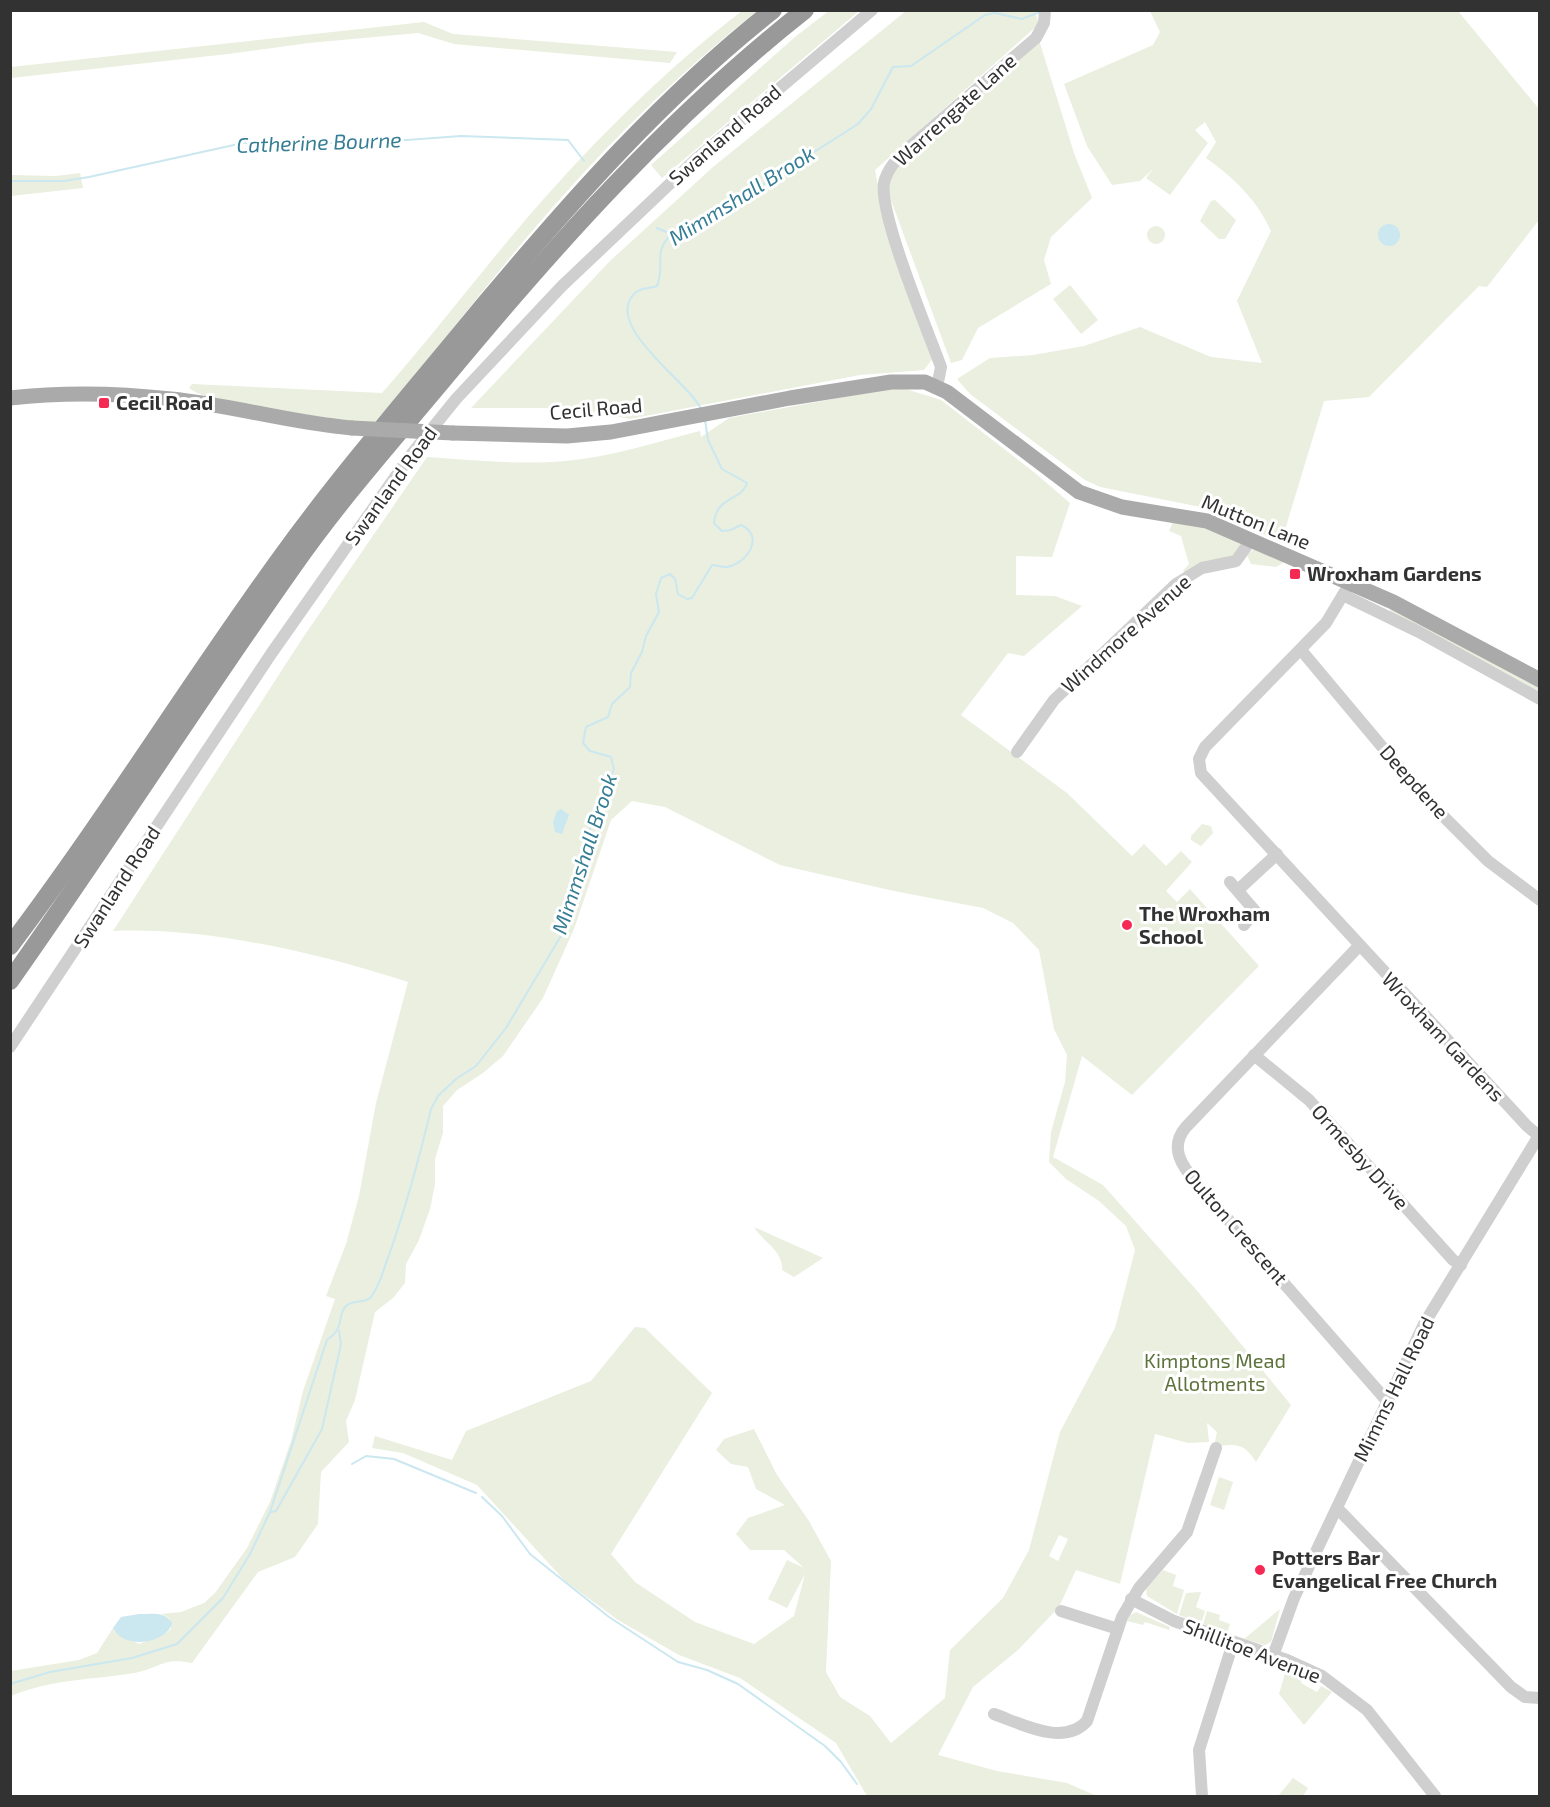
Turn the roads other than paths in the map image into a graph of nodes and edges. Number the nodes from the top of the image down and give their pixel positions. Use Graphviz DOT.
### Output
graph roads {
  1 [pos="773,10"];
  2 [pos="806,10"];
  3 [pos="872,10"];
  4 [pos="1045,14"];
  5 [pos="935,386"];
  6 [pos="10,398"];
  7 [pos="1251,540"];
  8 [pos="1346,589"];
  9 [pos="1301,650"];
  10 [pos="1539,680"];
  11 [pos="1539,699"];
  12 [pos="1017,752"];
  13 [pos="1277,854"];
  14 [pos="1539,900"];
  15 [pos="1244,924"];
  16 [pos="10,946"];
  17 [pos="1359,946"];
  18 [pos="10,981"];
  19 [pos="10,1047"];
  20 [pos="1254,1055"];
  21 [pos="1539,1135"];
  22 [pos="1461,1264"];
  23 [pos="1387,1401"];
  24 [pos="1216,1448"];
  25 [pos="1337,1508"];
  26 [pos="1131,1599"];
  27 [pos="1061,1611"];
  28 [pos="1118,1629"];
  29 [pos="1233,1643"];
  30 [pos="1273,1656"];
  31 [pos="1539,1698"];
  32 [pos="994,1714"];
  33 [pos="1202,1797"];
  34 [pos="1435,1797"];
  1 -- 16 [label="highway"];
  2 -- 18 [label="highway"];
  3 -- 19 [label="street, Swanland Road"];
  4 -- 5 [label="street, Warrengate Lane"];
  5 -- 6 [label="main road, Cecil Road, bridge"];
  5 -- 7 [label="main road, Mutton Lane"];
  7 -- 8 [label="main road, Mutton Lane"];
  7 -- 12 [label="street, Windmore Avenue"];
  8 -- 9 [label="street, Wroxham Gardens"];
  8 -- 10 [label="main road, Mutton Lane"];
  8 -- 11 [label="street, Mutton Lane"];
  9 -- 13 [label="street, Wroxham Gardens"];
  9 -- 14 [label="street, Deepdene"];
  13 -- 15 [label="street"];
  13 -- 17 [label="street, Wroxham Gardens"];
  17 -- 20 [label="street, Oulton Crescent"];
  17 -- 21 [label="street, Wroxham Gardens"];
  20 -- 22 [label="street, Ormesby Drive"];
  20 -- 23 [label="street, Oulton Crescent"];
  21 -- 22 [label="street, Mimms Hall Road"];
  22 -- 23 [label="street, Mimms Hall Road"];
  23 -- 25 [label="street, Mimms Hall Road"];
  24 -- 26 [label="street"];
  25 -- 30 [label="street, Mimms Hall Road"];
  25 -- 31 [label="street"];
  26 -- 28 [label="street"];
  26 -- 29 [label="street, Shillitoe Avenue"];
  27 -- 28 [label="street"];
  28 -- 32 [label="street"];
  29 -- 30 [label="street, Shillitoe Avenue"];
  29 -- 33 [label="street"];
  30 -- 34 [label="street, Shillitoe Avenue"];
}
